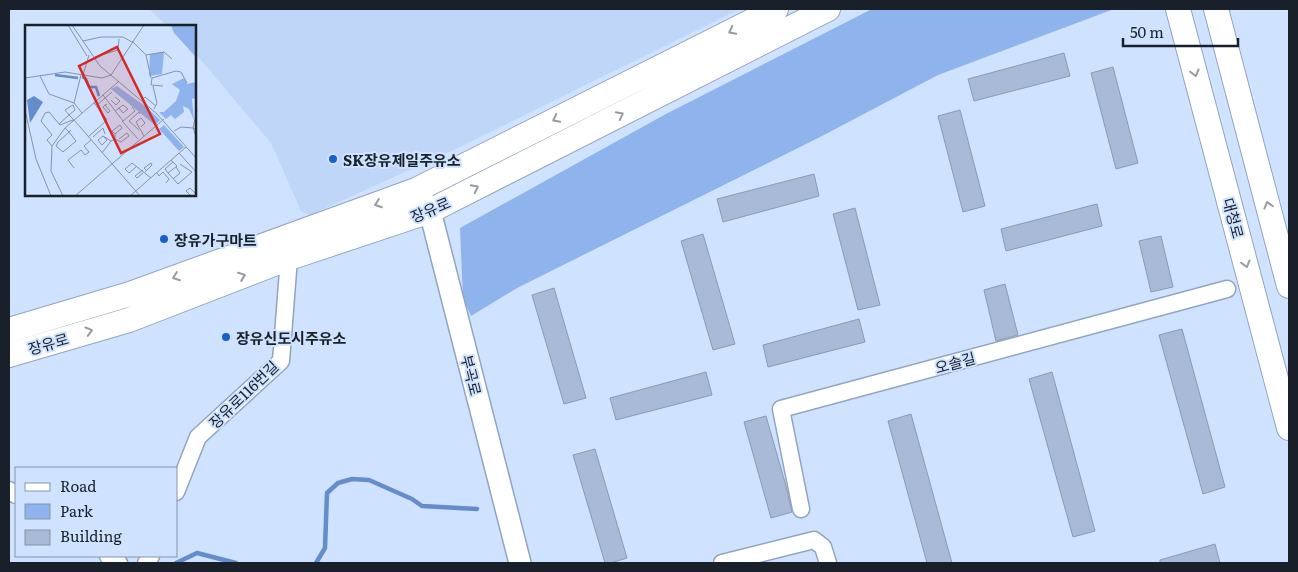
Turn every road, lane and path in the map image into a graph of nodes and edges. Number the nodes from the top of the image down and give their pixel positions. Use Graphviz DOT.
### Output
graph roads {
  1 [pos="776,9"];
  2 [pos="828,9"];
  3 [pos="1178,9"];
  4 [pos="1216,9"];
  5 [pos="416,190"];
  6 [pos="430,212"];
  7 [pos="289,258"];
  8 [pos="1289,286"];
  9 [pos="1227,289"];
  10 [pos="9,330"];
  11 [pos="9,355"];
  12 [pos="1289,428"];
  13 [pos="178,487"];
  14 [pos="801,509"];
  15 [pos="520,563"];
  16 [pos="722,563"];
  17 [pos="828,563"];
  1 -- 5 [label="main road, 장유로, one-way"];
  6 -- 2 [label="main road, 장유로, one-way"];
  3 -- 12 [label="main road, 대청로, one-way"];
  8 -- 4 [label="main road, one-way"];
  5 -- 6 [label="street, 부곡로"];
  5 -- 10 [label="main road, 장유로, one-way"];
  6 -- 7 [label="main road, 장유로"];
  6 -- 15 [label="street, 부곡로"];
  11 -- 7 [label="main road, 장유로, one-way"];
  7 -- 13 [label="street, 장유로116번길"];
  9 -- 14 [label="street, 오솔길"];
  16 -- 17 [label="street"];
}
